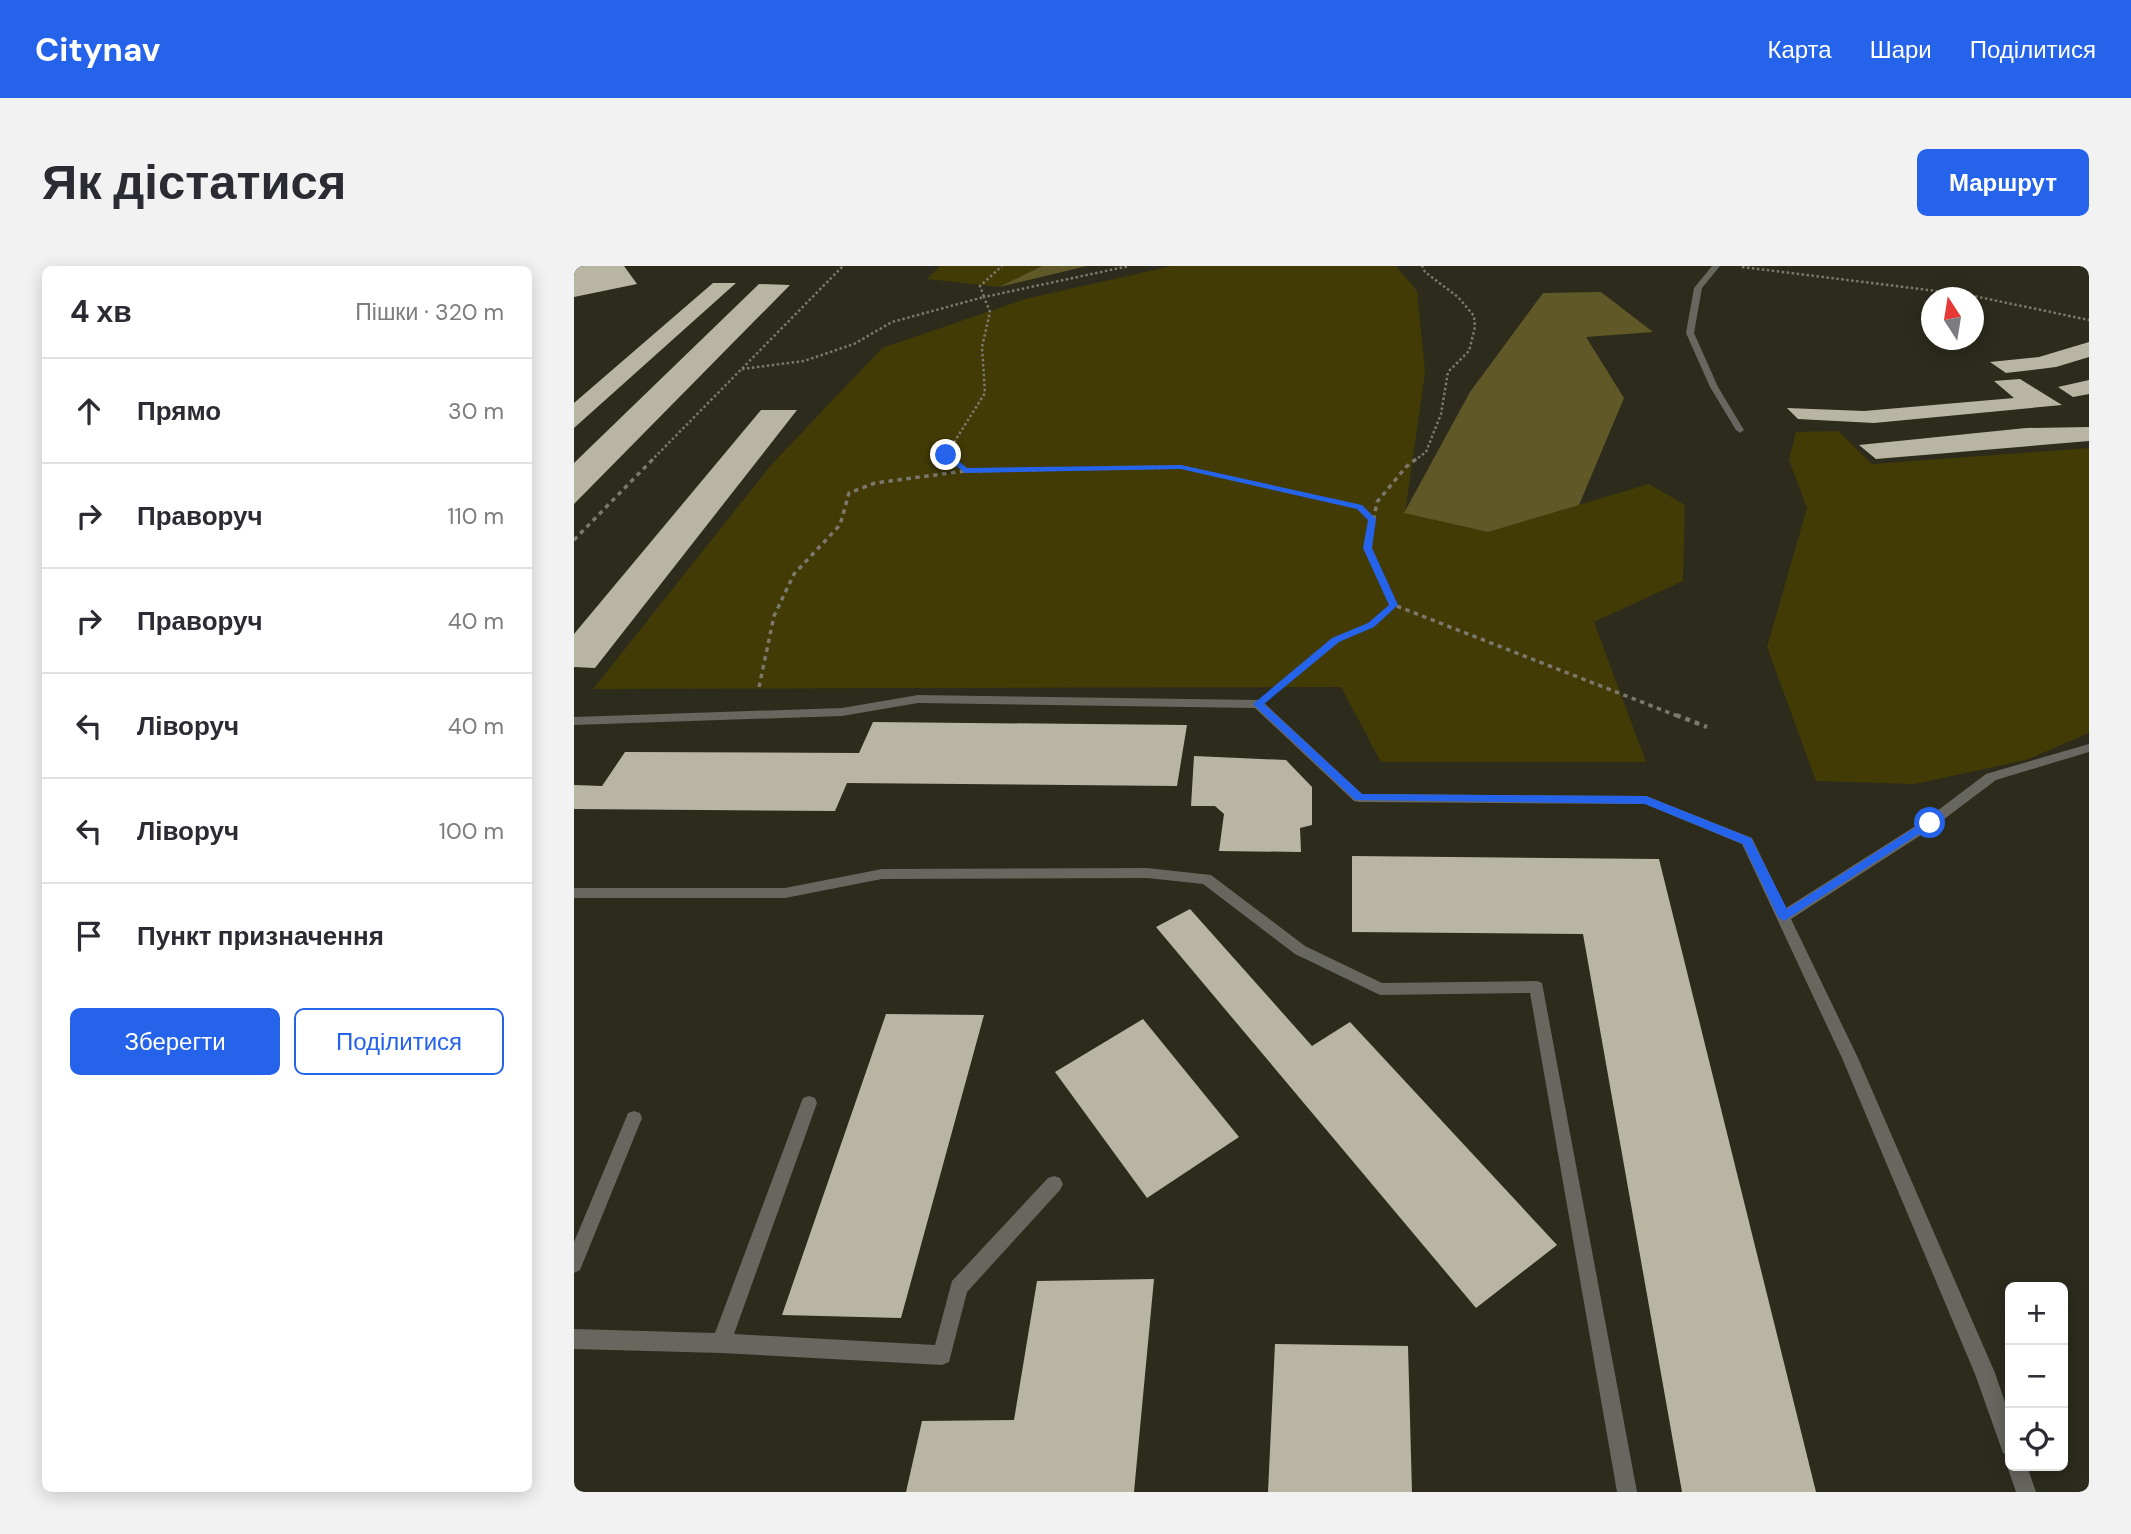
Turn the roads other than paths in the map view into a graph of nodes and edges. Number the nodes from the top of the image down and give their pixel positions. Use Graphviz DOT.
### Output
graph roads {
  1 [pos="1716,266"];
  2 [pos="1740,429"];
  3 [pos="574,721"];
  4 [pos="2089,748"];
  5 [pos="574,893"];
  6 [pos="1784,917"];
  7 [pos="809,1102"];
  8 [pos="634,1118"];
  9 [pos="1055,1184"];
  10 [pos="574,1264"];
  11 [pos="574,1339"];
  12 [pos="721,1343"];
  13 [pos="2005,1431"];
  14 [pos="2019,1471"];
  15 [pos="1627,1492"];
  16 [pos="2026,1492"];
  1 -- 2 [label="lane"];
  3 -- 6 [label="lane"];
  4 -- 6 [label="lane"];
  5 -- 15 [label="lane"];
  6 -- 13 [label="lane"];
  7 -- 12 [label="lane"];
  8 -- 10 [label="lane"];
  9 -- 12 [label="lane"];
  11 -- 12 [label="lane"];
  14 -- 16 [label="lane"];
}
